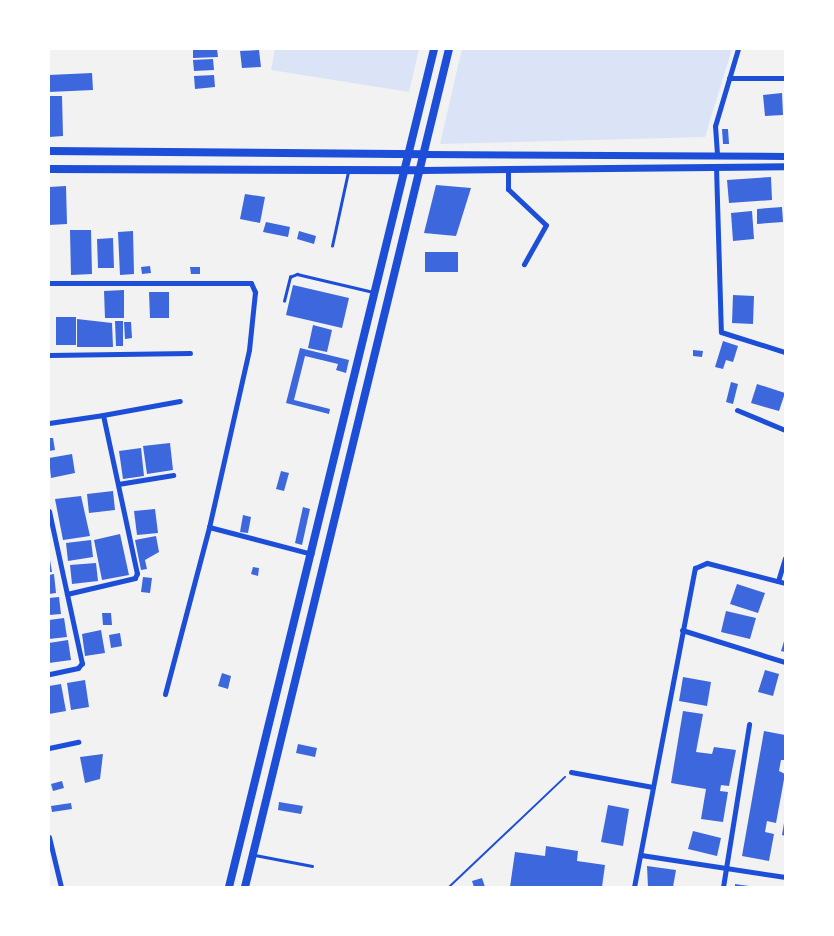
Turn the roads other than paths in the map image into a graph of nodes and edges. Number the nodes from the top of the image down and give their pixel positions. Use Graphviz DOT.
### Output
graph roads {
  1 [pos="434,49"];
  2 [pos="449,49"];
  3 [pos="738,49"];
  4 [pos="729,78"];
  5 [pos="785,78"];
  6 [pos="49,152"];
  7 [pos="409,154"];
  8 [pos="426,154"];
  9 [pos="717,154"];
  10 [pos="785,156"];
  11 [pos="785,166"];
  12 [pos="716,168"];
  13 [pos="49,169"];
  14 [pos="508,169"];
  15 [pos="404,170"];
  16 [pos="422,170"];
  17 [pos="348,172"];
  18 [pos="332,246"];
  19 [pos="524,264"];
  20 [pos="49,283"];
  21 [pos="374,292"];
  22 [pos="284,301"];
  23 [pos="785,352"];
  24 [pos="190,353"];
  25 [pos="49,355"];
  26 [pos="180,401"];
  27 [pos="737,410"];
  28 [pos="103,414"];
  29 [pos="49,424"];
  30 [pos="785,430"];
  31 [pos="173,475"];
  32 [pos="118,484"];
  33 [pos="49,511"];
  34 [pos="209,527"];
  35 [pos="312,554"];
  36 [pos="785,558"];
  37 [pos="778,581"];
  38 [pos="785,583"];
  39 [pos="67,594"];
  40 [pos="682,630"];
  41 [pos="785,662"];
  42 [pos="49,674"];
  43 [pos="165,694"];
  44 [pos="749,724"];
  45 [pos="78,742"];
  46 [pos="49,748"];
  47 [pos="571,772"];
  48 [pos="652,787"];
  49 [pos="49,838"];
  50 [pos="254,854"];
  51 [pos="641,854"];
  52 [pos="312,866"];
  53 [pos="726,868"];
  54 [pos="785,877"];
  55 [pos="61,887"];
  56 [pos="229,887"];
  57 [pos="245,887"];
  58 [pos="634,887"];
  59 [pos="723,887"];
  1 -- 7 [label="main road"];
  2 -- 8 [label="main road"];
  3 -- 4 [label="street"];
  4 -- 5 [label="street"];
  4 -- 9 [label="street"];
  6 -- 7 [label="main road"];
  7 -- 8 [label="main road"];
  7 -- 15 [label="main road"];
  8 -- 9 [label="street"];
  8 -- 16 [label="main road"];
  9 -- 10 [label="street"];
  11 -- 12 [label="street"];
  12 -- 14 [label="street"];
  12 -- 23 [label="street"];
  13 -- 17 [label="main road"];
  14 -- 16 [label="street"];
  14 -- 19 [label="street"];
  15 -- 16 [label="main road"];
  15 -- 17 [label="main road"];
  15 -- 21 [label="main road"];
  16 -- 50 [label="main road"];
  17 -- 18 [label="lane"];
  20 -- 34 [label="street"];
  21 -- 22 [label="lane"];
  21 -- 35 [label="main road"];
  24 -- 25 [label="street"];
  26 -- 28 [label="street"];
  27 -- 30 [label="street"];
  28 -- 29 [label="street"];
  28 -- 32 [label="street"];
  31 -- 32 [label="street"];
  32 -- 39 [label="street"];
  33 -- 39 [label="street"];
  34 -- 35 [label="street"];
  34 -- 43 [label="street"];
  35 -- 56 [label="main road"];
  36 -- 37 [label="street"];
  37 -- 38 [label="street"];
  37 -- 40 [label="street"];
  39 -- 42 [label="street"];
  40 -- 41 [label="street"];
  40 -- 48 [label="street"];
  44 -- 53 [label="street"];
  45 -- 46 [label="street"];
  47 -- 48 [label="street"];
  48 -- 51 [label="street"];
  49 -- 55 [label="street"];
  50 -- 52 [label="lane"];
  50 -- 57 [label="main road"];
  51 -- 53 [label="street"];
  51 -- 58 [label="street"];
  53 -- 54 [label="street"];
  53 -- 59 [label="street"];
}
